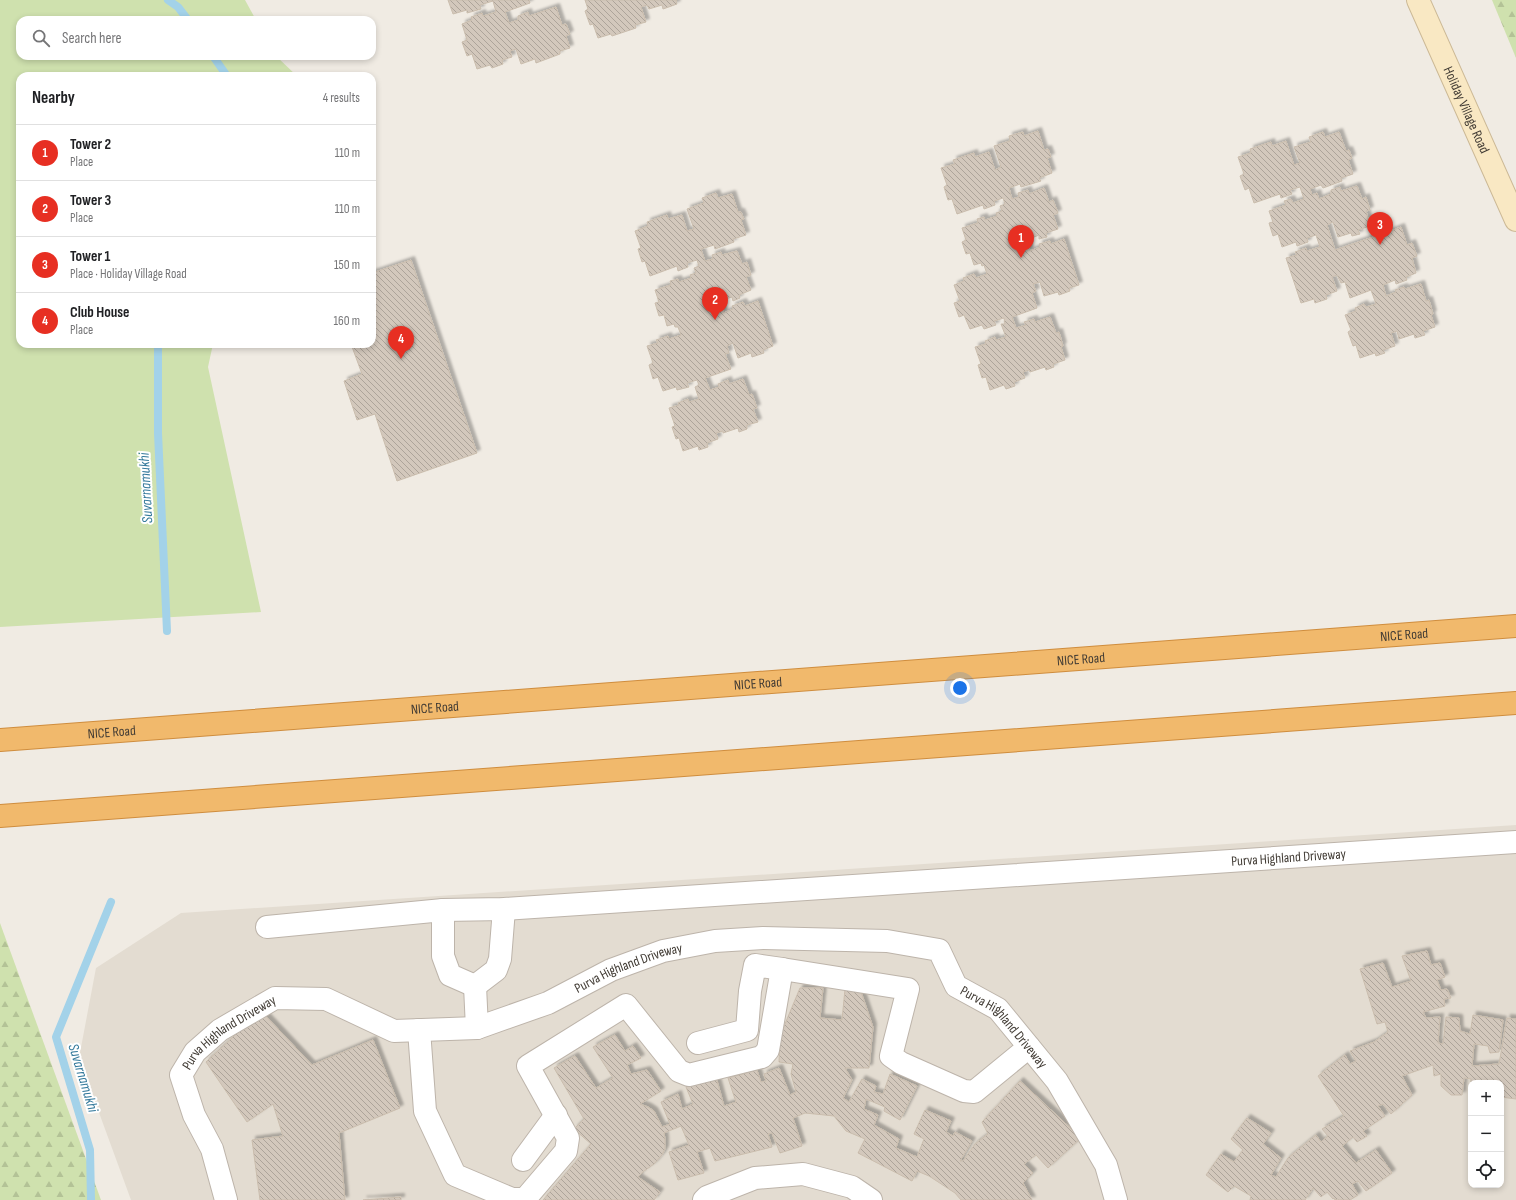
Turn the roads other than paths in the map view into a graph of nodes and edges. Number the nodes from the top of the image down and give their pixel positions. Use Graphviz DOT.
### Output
graph roads {
  1 [pos="1418,0"];
  2 [pos="1516,220"];
  3 [pos="1516,626"];
  4 [pos="1516,703"];
  5 [pos="0,740"];
  6 [pos="0,816"];
  7 [pos="1516,842"];
  8 [pos="504,909"];
  9 [pos="443,910"];
  10 [pos="267,927"];
  11 [pos="782,969"];
  12 [pos="475,986"];
  13 [pos="477,1028"];
  14 [pos="419,1030"];
  15 [pos="698,1042"];
  16 [pos="1029,1047"];
  17 [pos="556,1115"];
  18 [pos="523,1160"];
  19 [pos="226,1200"];
  20 [pos="704,1200"];
  21 [pos="871,1200"];
  22 [pos="1116,1200"];
  1 -- 2 [label="street, Holiday Village Road"];
  3 -- 5 [label="highway, NICE Road"];
  4 -- 6 [label="highway"];
  7 -- 8 [label="street, Purva Highland Driveway"];
  8 -- 9 [label="street, Purva Highland Driveway"];
  8 -- 12 [label="street"];
  9 -- 10 [label="street, Purva Highland Driveway"];
  9 -- 12 [label="street"];
  11 -- 15 [label="street"];
  11 -- 16 [label="street"];
  11 -- 17 [label="street"];
  12 -- 13 [label="street"];
  13 -- 14 [label="street, Purva Highland Driveway"];
  13 -- 16 [label="street, Purva Highland Driveway"];
  14 -- 17 [label="street"];
  14 -- 19 [label="street, Purva Highland Driveway"];
  16 -- 22 [label="street, Purva Highland Driveway"];
  17 -- 18 [label="street"];
  20 -- 21 [label="street"];
}
